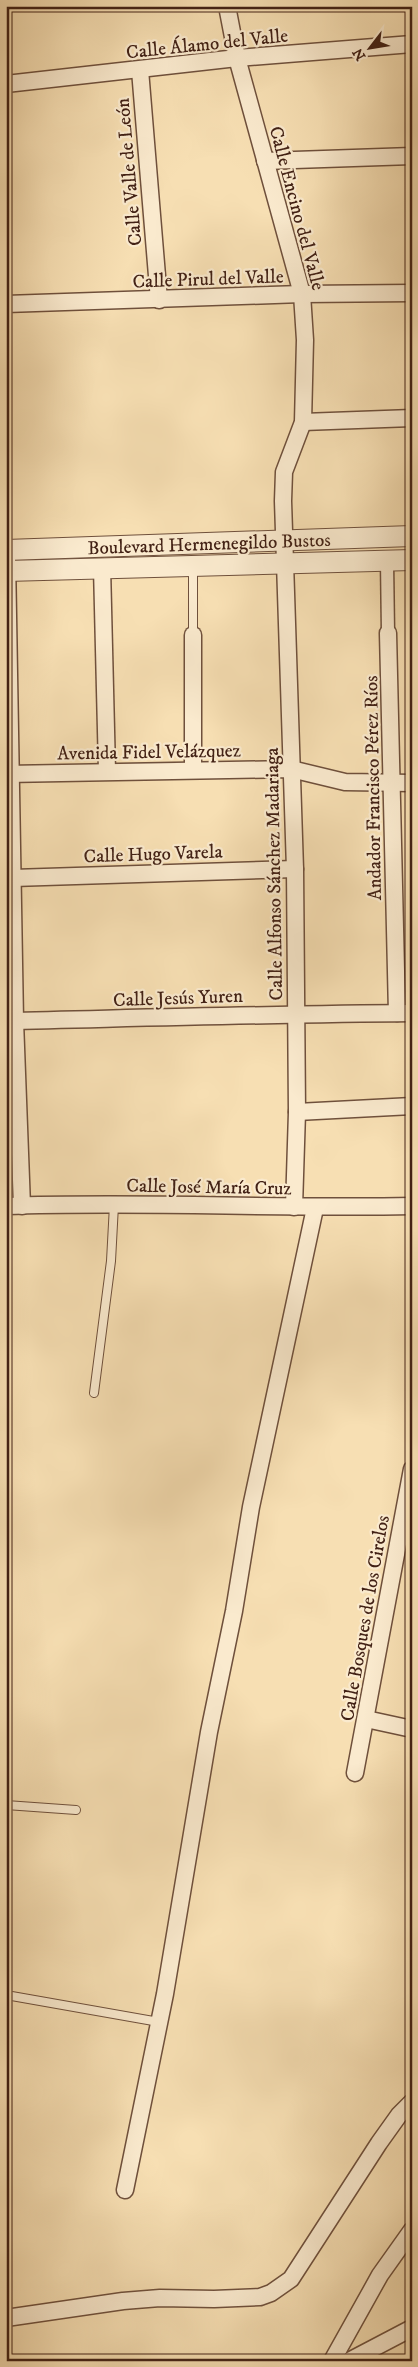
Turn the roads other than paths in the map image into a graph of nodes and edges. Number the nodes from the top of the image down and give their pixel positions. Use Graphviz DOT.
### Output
graph roads {
  1 [pos="227,6"];
  2 [pos="412,44"];
  3 [pos="237,58"];
  4 [pos="140,70"];
  5 [pos="6,84"];
  6 [pos="412,156"];
  7 [pos="265,161"];
  8 [pos="412,293"];
  9 [pos="302,294"];
  10 [pos="159,300"];
  11 [pos="6,304"];
  12 [pos="412,418"];
  13 [pos="303,422"];
  14 [pos="412,536"];
  15 [pos="285,540"];
  16 [pos="7,550"];
  17 [pos="412,560"];
  18 [pos="387,561"];
  19 [pos="286,565"];
  20 [pos="193,566"];
  21 [pos="102,567"];
  22 [pos="7,571"];
  23 [pos="388,633"];
  24 [pos="194,635"];
  25 [pos="193,769"];
  26 [pos="291,769"];
  27 [pos="107,771"];
  28 [pos="9,774"];
  29 [pos="393,782"];
  30 [pos="412,783"];
  31 [pos="295,869"];
  32 [pos="12,878"];
  33 [pos="296,1013"];
  34 [pos="404,1013"];
  35 [pos="11,1021"];
  36 [pos="412,1106"];
  37 [pos="297,1112"];
  38 [pos="114,1205"];
  39 [pos="14,1206"];
  40 [pos="412,1206"];
  41 [pos="294,1207"];
  42 [pos="315,1208"];
  43 [pos="94,1393"];
  44 [pos="412,1470"];
  45 [pos="366,1719"];
  46 [pos="412,1729"];
  47 [pos="355,1773"];
  48 [pos="6,1806"];
  49 [pos="76,1810"];
  50 [pos="6,1995"];
  51 [pos="159,2022"];
  52 [pos="412,2102"];
  53 [pos="125,2190"];
  54 [pos="410,2236"];
  55 [pos="6,2318"];
  56 [pos="412,2328"];
  57 [pos="332,2361"];
  58 [pos="349,2361"];
  1 -- 3 [label="street, Calle Encino del Valle"];
  2 -- 3 [label="street, Calle Álamo del Valle"];
  3 -- 4 [label="street, Calle Álamo del Valle"];
  3 -- 7 [label="street, Calle Encino del Valle"];
  4 -- 5 [label="street, Calle Álamo del Valle"];
  4 -- 10 [label="street, Calle Valle de León"];
  6 -- 7 [label="street"];
  7 -- 9 [label="street, Calle Encino del Valle"];
  8 -- 9 [label="street, Calle Pirul del Valle"];
  9 -- 10 [label="street, Calle Pirul del Valle"];
  9 -- 13 [label="street, Calle Encino del Valle"];
  10 -- 11 [label="street, Calle Pirul del Valle"];
  12 -- 13 [label="street"];
  13 -- 15 [label="street, Calle Encino del Valle"];
  14 -- 15 [label="street, Boulevard Hermenegildo Bustos"];
  15 -- 16 [label="street, Boulevard Hermenegildo Bustos"];
  15 -- 19 [label="street, Calle Alfonso Sánchez Madariaga"];
  16 -- 22 [label="street"];
  17 -- 18 [label="street, Boulevard Hermenegildo Bustos"];
  18 -- 19 [label="street, Boulevard Hermenegildo Bustos"];
  18 -- 23 [label="street, Andador Francisco Pérez Ríos"];
  19 -- 20 [label="street, Boulevard Hermenegildo Bustos"];
  19 -- 26 [label="street, Calle Alfonso Sánchez Madariaga"];
  20 -- 21 [label="street, Boulevard Hermenegildo Bustos"];
  20 -- 24 [label="lane"];
  21 -- 22 [label="street, Boulevard Hermenegildo Bustos"];
  21 -- 27 [label="street"];
  22 -- 28 [label="street"];
  23 -- 29 [label="street, Andador Francisco Pérez Ríos"];
  24 -- 25 [label="street"];
  25 -- 26 [label="street, Avenida Fidel Velázquez"];
  25 -- 27 [label="street, Avenida Fidel Velázquez"];
  26 -- 29 [label="street, Avenida Fidel Velázquez"];
  26 -- 31 [label="street, Calle Alfonso Sánchez Madariaga"];
  27 -- 28 [label="street, Avenida Fidel Velázquez"];
  28 -- 32 [label="street"];
  29 -- 30 [label="street, Avenida Fidel Velázquez"];
  29 -- 34 [label="street, Andador Francisco Pérez Ríos"];
  31 -- 32 [label="street, Calle Hugo Varela"];
  31 -- 33 [label="street, Calle Alfonso Sánchez Madariaga"];
  32 -- 35 [label="street"];
  33 -- 34 [label="street, Calle Jesús Yuren"];
  33 -- 35 [label="street, Calle Jesús Yuren"];
  33 -- 37 [label="street, Calle Alfonso Sánchez Madariaga"];
  35 -- 39 [label="street"];
  36 -- 37 [label="street"];
  37 -- 41 [label="street, Calle Alfonso Sánchez Madariaga"];
  38 -- 39 [label="street, Calle José María Cruz"];
  38 -- 41 [label="street, Calle José María Cruz"];
  38 -- 43 [label="lane"];
  40 -- 42 [label="street, Calle José María Cruz"];
  41 -- 42 [label="street, Calle José María Cruz"];
  42 -- 51 [label="street"];
  44 -- 45 [label="street, Calle Bosques de los Cirelos"];
  45 -- 46 [label="street"];
  45 -- 47 [label="street, Calle Bosques de los Cirelos"];
  48 -- 49 [label="lane"];
  50 -- 51 [label="lane"];
  51 -- 53 [label="street"];
  52 -- 55 [label="street"];
  54 -- 57 [label="street"];
  56 -- 58 [label="street"];
}
